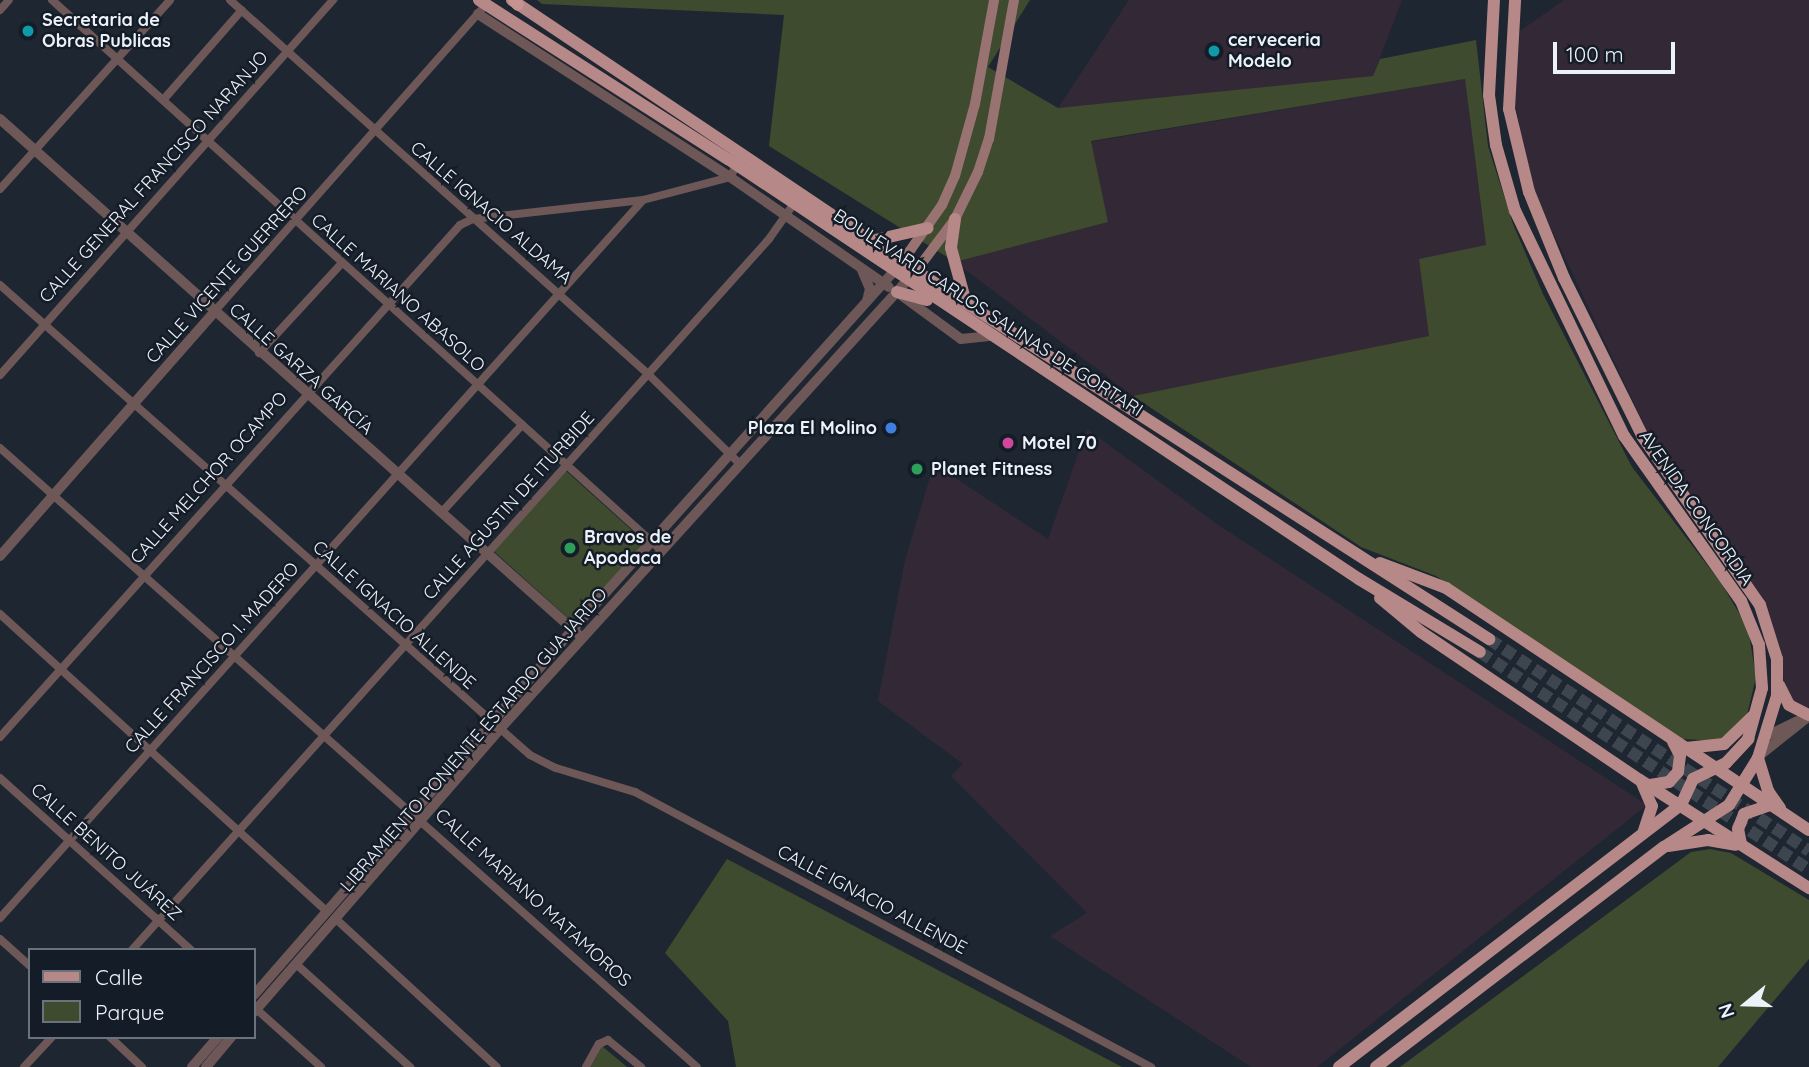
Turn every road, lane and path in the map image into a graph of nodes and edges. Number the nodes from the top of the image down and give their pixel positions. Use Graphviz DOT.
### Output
graph roads {
  1 [pos="9,0"];
  2 [pos="52,0"];
  3 [pos="170,0"];
  4 [pos="230,0"];
  5 [pos="333,0"];
  6 [pos="994,0"];
  7 [pos="1014,0"];
  8 [pos="1494,0"];
  9 [pos="1515,0"];
  10 [pos="515,2"];
  11 [pos="481,6"];
  12 [pos="0,10"];
  13 [pos="242,10"];
  14 [pos="287,51"];
  15 [pos="117,59"];
  16 [pos="164,99"];
  17 [pos="0,119"];
  18 [pos="376,132"];
  19 [pos="208,140"];
  20 [pos="35,150"];
  21 [pos="737,165"];
  22 [pos="730,177"];
  23 [pos="0,190"];
  24 [pos="643,200"];
  25 [pos="790,210"];
  26 [pos="473,219"];
  27 [pos="954,219"];
  28 [pos="295,222"];
  29 [pos="928,228"];
  30 [pos="125,233"];
  31 [pos="871,241"];
  32 [pos="902,262"];
  33 [pos="341,264"];
  34 [pos="857,264"];
  35 [pos="916,271"];
  36 [pos="894,273"];
  37 [pos="907,281"];
  38 [pos="884,284"];
  39 [pos="0,285"];
  40 [pos="897,292"];
  41 [pos="558,293"];
  42 [pos="867,303"];
  43 [pos="966,303"];
  44 [pos="387,305"];
  45 [pos="951,310"];
  46 [pos="214,312"];
  47 [pos="44,325"];
  48 [pos="991,336"];
  49 [pos="259,353"];
  50 [pos="648,374"];
  51 [pos="0,375"];
  52 [pos="476,385"];
  53 [pos="305,395"];
  54 [pos="134,405"];
  55 [pos="522,425"];
  56 [pos="0,448"];
  57 [pos="730,452"];
  58 [pos="568,462"];
  59 [pos="741,465"];
  60 [pos="396,474"];
  61 [pos="223,486"];
  62 [pos="53,496"];
  63 [pos="441,513"];
  64 [pos="652,541"];
  65 [pos="662,551"];
  66 [pos="489,552"];
  67 [pos="0,556"];
  68 [pos="1370,561"];
  69 [pos="316,565"];
  70 [pos="142,575"];
  71 [pos="1359,579"];
  72 [pos="0,614"];
  73 [pos="573,629"];
  74 [pos="582,639"];
  75 [pos="1489,639"];
  76 [pos="406,645"];
  77 [pos="1480,652"];
  78 [pos="233,657"];
  79 [pos="61,669"];
  80 [pos="1778,680"];
  81 [pos="1759,708"];
  82 [pos="1809,716"];
  83 [pos="495,727"];
  84 [pos="323,735"];
  85 [pos="1768,736"];
  86 [pos="0,737"];
  87 [pos="1672,741"];
  88 [pos="1686,748"];
  89 [pos="150,750"];
  90 [pos="1759,756"];
  91 [pos="1714,769"];
  92 [pos="0,778"];
  93 [pos="1645,783"];
  94 [pos="1741,788"];
  95 [pos="1681,805"];
  96 [pos="1770,805"];
  97 [pos="1782,812"];
  98 [pos="413,813"];
  99 [pos="1705,821"];
  100 [pos="424,822"];
  101 [pos="1809,830"];
  102 [pos="238,832"];
  103 [pos="1637,839"];
  104 [pos="69,841"];
  105 [pos="1744,846"];
  106 [pos="1664,847"];
  107 [pos="1809,888"];
  108 [pos="327,912"];
  109 [pos="0,918"];
  110 [pos="337,920"];
  111 [pos="158,921"];
  112 [pos="0,939"];
  113 [pos="134,948"];
  114 [pos="189,948"];
  115 [pos="28,964"];
  116 [pos="296,964"];
  117 [pos="256,993"];
  118 [pos="256,1008"];
  119 [pos="256,1010"];
  120 [pos="50,1039"];
  121 [pos="112,1039"];
  122 [pos="216,1039"];
  123 [pos="230,1039"];
  124 [pos="24,1067"];
  125 [pos="142,1067"];
  126 [pos="192,1067"];
  127 [pos="206,1067"];
  128 [pos="321,1067"];
  129 [pos="410,1067"];
  130 [pos="497,1067"];
  131 [pos="586,1067"];
  132 [pos="641,1067"];
  133 [pos="697,1067"];
  134 [pos="1151,1067"];
  135 [pos="1339,1067"];
  136 [pos="1376,1067"];
  1 -- 12 [label="street"];
  2 -- 15 [label="street, CALLE MARIANO ABASOLO"];
  3 -- 15 [label="street"];
  4 -- 13 [label="street, CALLE IGNACIO ALDAMA"];
  5 -- 14 [label="street, CALLE GENERAL FRANCISCO NARANJO"];
  6 -- 29 [label="main road"];
  7 -- 27 [label="main road"];
  8 -- 81 [label="main road, AVENIDA CONCORDIA"];
  9 -- 80 [label="main road, AVENIDA CONCORDIA"];
  10 -- 31 [label="main road, BOULEVARD CARLOS SALINAS DE GORTARI"];
  11 -- 18 [label="street, CALLE VICENTE GUERRERO"];
  11 -- 21 [label="main road, BOULEVARD CARLOS SALINAS DE GORTARI"];
  11 -- 22 [label="street"];
  13 -- 14 [label="street, CALLE IGNACIO ALDAMA"];
  13 -- 16 [label="street"];
  14 -- 18 [label="street, CALLE IGNACIO ALDAMA"];
  14 -- 19 [label="street, CALLE GENERAL FRANCISCO NARANJO"];
  15 -- 16 [label="street, CALLE MARIANO ABASOLO"];
  15 -- 20 [label="street"];
  16 -- 19 [label="street, CALLE MARIANO ABASOLO"];
  17 -- 20 [label="street, CALLE GARZA GARCÍA"];
  18 -- 26 [label="street, CALLE IGNACIO ALDAMA"];
  18 -- 28 [label="street, CALLE VICENTE GUERRERO"];
  19 -- 28 [label="street, CALLE MARIANO ABASOLO"];
  19 -- 30 [label="street, CALLE GENERAL FRANCISCO NARANJO"];
  20 -- 23 [label="street"];
  20 -- 30 [label="street, CALLE GARZA GARCÍA"];
  21 -- 22 [label="street"];
  21 -- 25 [label="main road, BOULEVARD CARLOS SALINAS DE GORTARI"];
  22 -- 24 [label="street"];
  22 -- 25 [label="street"];
  24 -- 26 [label="street"];
  24 -- 41 [label="street, CALLE FRANCISCO I. MADERO"];
  25 -- 34 [label="street"];
  25 -- 36 [label="main road, BOULEVARD CARLOS SALINAS DE GORTARI"];
  25 -- 50 [label="street, CALLE AGUSTIN DE ITURBIDE"];
  26 -- 41 [label="street, CALLE IGNACIO ALDAMA"];
  26 -- 44 [label="street, CALLE MELCHOR OCAMPO"];
  27 -- 35 [label="main road"];
  27 -- 43 [label="main road"];
  28 -- 33 [label="street, CALLE MARIANO ABASOLO"];
  28 -- 46 [label="street, CALLE VICENTE GUERRERO"];
  29 -- 31 [label="main road"];
  29 -- 32 [label="main road"];
  30 -- 46 [label="street, CALLE GARZA GARCÍA"];
  30 -- 47 [label="street, CALLE GENERAL FRANCISCO NARANJO"];
  31 -- 32 [label="main road, BOULEVARD CARLOS SALINAS DE GORTARI"];
  32 -- 35 [label="main road, BOULEVARD CARLOS SALINAS DE GORTARI"];
  32 -- 36 [label="street, LIBRAMIENTO PONIENTE ESTARDO GUAJARDO"];
  33 -- 44 [label="street, CALLE MARIANO ABASOLO"];
  33 -- 49 [label="street"];
  34 -- 38 [label="street"];
  34 -- 42 [label="street"];
  35 -- 37 [label="street, LIBRAMIENTO PONIENTE ESTARDO GUAJARDO"];
  35 -- 43 [label="main road, BOULEVARD CARLOS SALINAS DE GORTARI"];
  36 -- 37 [label="main road, BOULEVARD CARLOS SALINAS DE GORTARI"];
  36 -- 38 [label="street, LIBRAMIENTO PONIENTE ESTARDO GUAJARDO"];
  37 -- 40 [label="street, LIBRAMIENTO PONIENTE ESTARDO GUAJARDO"];
  37 -- 45 [label="main road, BOULEVARD CARLOS SALINAS DE GORTARI"];
  38 -- 40 [label="street"];
  38 -- 42 [label="street, LIBRAMIENTO PONIENTE ESTARDO GUAJARDO"];
  39 -- 47 [label="street, CALLE IGNACIO ALLENDE"];
  40 -- 45 [label="main road"];
  40 -- 48 [label="street"];
  40 -- 59 [label="street, LIBRAMIENTO PONIENTE ESTARDO GUAJARDO"];
  41 -- 50 [label="street, CALLE IGNACIO ALDAMA"];
  41 -- 52 [label="street, CALLE FRANCISCO I. MADERO"];
  42 -- 57 [label="street, LIBRAMIENTO PONIENTE ESTARDO GUAJARDO"];
  43 -- 68 [label="main road, BOULEVARD CARLOS SALINAS DE GORTARI"];
  44 -- 52 [label="street, CALLE MARIANO ABASOLO"];
  44 -- 53 [label="street, CALLE MELCHOR OCAMPO"];
  45 -- 48 [label="main road, BOULEVARD CARLOS SALINAS DE GORTARI"];
  46 -- 49 [label="street, CALLE GARZA GARCÍA"];
  46 -- 54 [label="street, CALLE VICENTE GUERRERO"];
  47 -- 51 [label="street, CALLE GENERAL FRANCISCO NARANJO"];
  47 -- 54 [label="street, CALLE IGNACIO ALLENDE"];
  48 -- 71 [label="main road, BOULEVARD CARLOS SALINAS DE GORTARI"];
  49 -- 53 [label="street, CALLE GARZA GARCÍA"];
  50 -- 57 [label="street, CALLE IGNACIO ALDAMA"];
  50 -- 58 [label="street, CALLE AGUSTIN DE ITURBIDE"];
  52 -- 55 [label="street, CALLE MARIANO ABASOLO"];
  52 -- 60 [label="street, CALLE FRANCISCO I. MADERO"];
  53 -- 60 [label="street, CALLE GARZA GARCÍA"];
  53 -- 61 [label="street, CALLE MELCHOR OCAMPO"];
  54 -- 61 [label="street, CALLE IGNACIO ALLENDE"];
  54 -- 62 [label="street, CALLE VICENTE GUERRERO"];
  55 -- 58 [label="street, CALLE MARIANO ABASOLO"];
  55 -- 63 [label="street"];
  56 -- 62 [label="street, CALLE MARIANO MATAMOROS"];
  57 -- 59 [label="street, CALLE IGNACIO ALDAMA"];
  57 -- 64 [label="street, LIBRAMIENTO PONIENTE ESTARDO GUAJARDO"];
  58 -- 64 [label="street, CALLE MARIANO ABASOLO"];
  58 -- 66 [label="street, CALLE AGUSTIN DE ITURBIDE"];
  59 -- 65 [label="street, LIBRAMIENTO PONIENTE ESTARDO GUAJARDO"];
  60 -- 63 [label="street, CALLE GARZA GARCÍA"];
  60 -- 69 [label="street, CALLE FRANCISCO I. MADERO"];
  61 -- 69 [label="street, CALLE IGNACIO ALLENDE"];
  61 -- 70 [label="street, CALLE MELCHOR OCAMPO"];
  62 -- 67 [label="street, CALLE VICENTE GUERRERO"];
  62 -- 70 [label="street, CALLE MARIANO MATAMOROS"];
  63 -- 66 [label="street, CALLE GARZA GARCÍA"];
  64 -- 65 [label="street, CALLE MARIANO ABASOLO"];
  64 -- 73 [label="street, LIBRAMIENTO PONIENTE ESTARDO GUAJARDO"];
  65 -- 74 [label="street, LIBRAMIENTO PONIENTE ESTARDO GUAJARDO"];
  66 -- 73 [label="street, CALLE GARZA GARCÍA"];
  66 -- 76 [label="street, CALLE AGUSTIN DE ITURBIDE"];
  68 -- 75 [label="main road, BOULEVARD CARLOS SALINAS DE GORTARI"];
  68 -- 87 [label="main road"];
  69 -- 76 [label="street, CALLE IGNACIO ALLENDE"];
  69 -- 78 [label="street, CALLE FRANCISCO I. MADERO"];
  70 -- 78 [label="street, CALLE MARIANO MATAMOROS"];
  70 -- 79 [label="street, CALLE MELCHOR OCAMPO"];
  71 -- 77 [label="main road, BOULEVARD CARLOS SALINAS DE GORTARI"];
  71 -- 93 [label="main road"];
  72 -- 79 [label="street"];
  73 -- 74 [label="street, CALLE GARZA GARCÍA"];
  73 -- 83 [label="street, LIBRAMIENTO PONIENTE ESTARDO GUAJARDO"];
  74 -- 83 [label="street, LIBRAMIENTO PONIENTE ESTARDO GUAJARDO"];
  76 -- 83 [label="street, CALLE IGNACIO ALLENDE"];
  76 -- 84 [label="street, CALLE AGUSTIN DE ITURBIDE"];
  78 -- 84 [label="street, CALLE MARIANO MATAMOROS"];
  78 -- 89 [label="street, CALLE FRANCISCO I. MADERO"];
  79 -- 86 [label="street, CALLE MELCHOR OCAMPO"];
  79 -- 89 [label="street"];
  80 -- 82 [label="main road"];
  80 -- 85 [label="main road, AVENIDA CONCORDIA"];
  81 -- 88 [label="main road"];
  81 -- 91 [label="main road, AVENIDA CONCORDIA"];
  82 -- 85 [label="street"];
  82 -- 90 [label="street"];
  83 -- 98 [label="street, LIBRAMIENTO PONIENTE ESTARDO GUAJARDO"];
  83 -- 100 [label="street, LIBRAMIENTO PONIENTE ESTARDO GUAJARDO"];
  83 -- 134 [label="street, CALLE IGNACIO ALLENDE"];
  84 -- 98 [label="street, CALLE MARIANO MATAMOROS"];
  84 -- 102 [label="street, CALLE AGUSTIN DE ITURBIDE"];
  85 -- 90 [label="main road, AVENIDA CONCORDIA"];
  87 -- 88 [label="main road"];
  87 -- 93 [label="main road"];
  88 -- 91 [label="main road"];
  89 -- 102 [label="street"];
  89 -- 104 [label="street, CALLE FRANCISCO I. MADERO"];
  90 -- 94 [label="main road, AVENIDA CONCORDIA"];
  90 -- 97 [label="main road"];
  91 -- 94 [label="main road"];
  91 -- 95 [label="main road, AVENIDA CONCORDIA"];
  92 -- 104 [label="street, CALLE BENITO JUÁREZ"];
  93 -- 95 [label="main road"];
  93 -- 103 [label="main road"];
  94 -- 96 [label="main road"];
  94 -- 99 [label="main road, AVENIDA CONCORDIA"];
  95 -- 99 [label="main road"];
  95 -- 103 [label="main road, AVENIDA CONCORDIA"];
  96 -- 97 [label="main road"];
  96 -- 105 [label="main road"];
  97 -- 101 [label="main road"];
  98 -- 100 [label="street, CALLE MARIANO MATAMOROS"];
  98 -- 108 [label="street, LIBRAMIENTO PONIENTE ESTARDO GUAJARDO"];
  99 -- 105 [label="main road"];
  99 -- 106 [label="main road, AVENIDA CONCORDIA"];
  100 -- 110 [label="street, LIBRAMIENTO PONIENTE ESTARDO GUAJARDO"];
  100 -- 133 [label="street, CALLE MARIANO MATAMOROS"];
  102 -- 108 [label="street"];
  102 -- 111 [label="street, CALLE AGUSTIN DE ITURBIDE"];
  103 -- 135 [label="main road, AVENIDA CONCORDIA"];
  104 -- 109 [label="street, CALLE FRANCISCO I. MADERO"];
  104 -- 111 [label="street, CALLE BENITO JUÁREZ"];
  105 -- 106 [label="main road"];
  105 -- 107 [label="main road"];
  106 -- 136 [label="main road, AVENIDA CONCORDIA"];
  108 -- 117 [label="street, LIBRAMIENTO PONIENTE ESTARDO GUAJARDO"];
  110 -- 116 [label="street, LIBRAMIENTO PONIENTE ESTARDO GUAJARDO"];
  110 -- 130 [label="street"];
  111 -- 113 [label="street, CALLE AGUSTIN DE ITURBIDE"];
  111 -- 114 [label="street, CALLE BENITO JUÁREZ"];
  112 -- 115 [label="street"];
  116 -- 118 [label="street, LIBRAMIENTO PONIENTE ESTARDO GUAJARDO"];
  116 -- 129 [label="street"];
  119 -- 128 [label="street"];
  120 -- 124 [label="street"];
  121 -- 125 [label="street"];
  122 -- 126 [label="street"];
  123 -- 127 [label="street"];
  131 -- 132 [label="street"];
}
